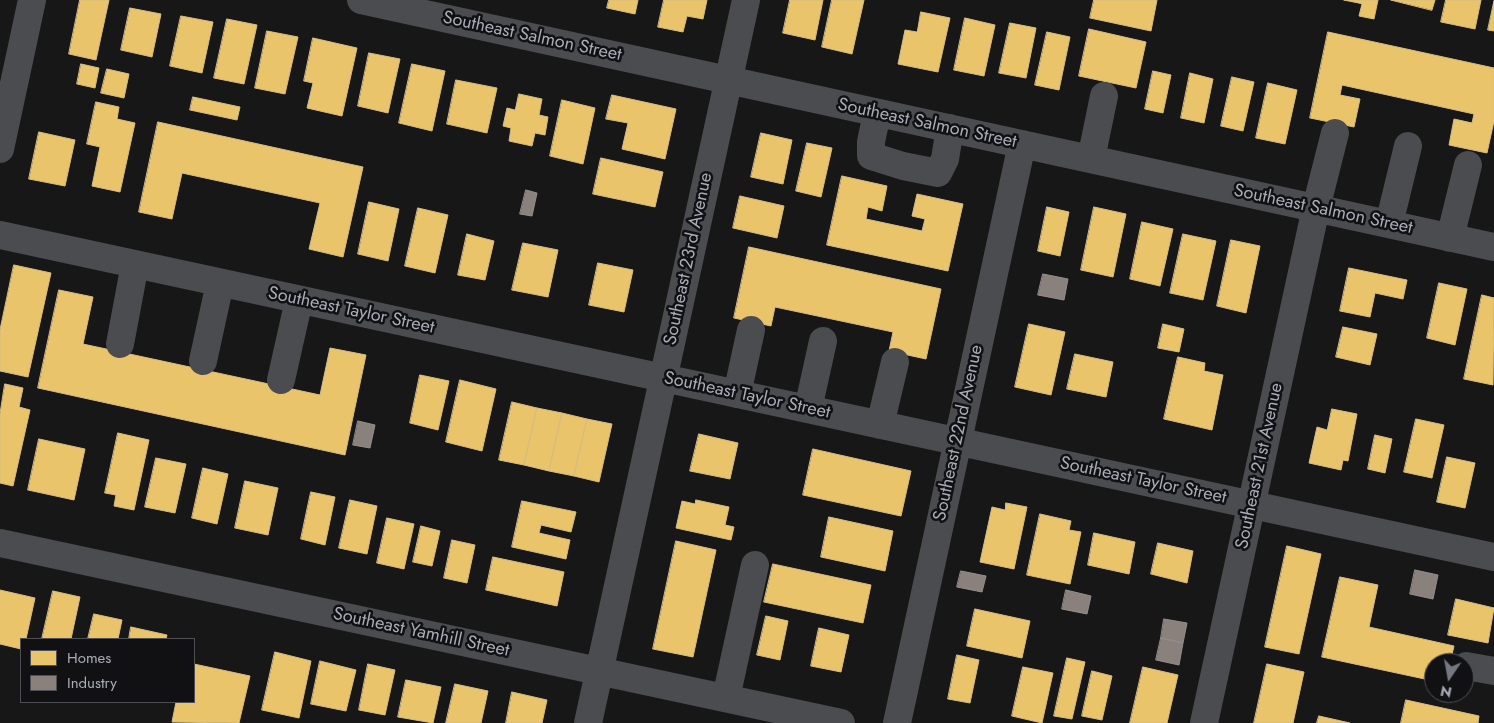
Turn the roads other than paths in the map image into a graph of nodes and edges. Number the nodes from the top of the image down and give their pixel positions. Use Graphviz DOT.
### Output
graph roads {
  1 [pos="32,0"];
  2 [pos="361,0"];
  3 [pos="746,0"];
  4 [pos="728,80"];
  5 [pos="1104,96"];
  6 [pos="877,113"];
  7 [pos="950,128"];
  8 [pos="1335,133"];
  9 [pos="1022,144"];
  10 [pos="1408,146"];
  11 [pos="0,149"];
  12 [pos="1091,159"];
  13 [pos="1468,165"];
  14 [pos="1316,208"];
  15 [pos="1389,224"];
  16 [pos="0,235"];
  17 [pos="1450,238"];
  18 [pos="1494,247"];
  19 [pos="135,264"];
  20 [pos="220,283"];
  21 [pos="299,300"];
  22 [pos="751,330"];
  23 [pos="823,341"];
  24 [pos="120,344"];
  25 [pos="204,361"];
  26 [pos="895,362"];
  27 [pos="664,378"];
  28 [pos="281,380"];
  29 [pos="738,394"];
  30 [pos="808,409"];
  31 [pos="880,425"];
  32 [pos="957,441"];
  33 [pos="1251,504"];
  34 [pos="0,543"];
  35 [pos="1494,556"];
  36 [pos="755,566"];
  37 [pos="1474,667"];
  38 [pos="600,671"];
  39 [pos="1494,671"];
  40 [pos="726,698"];
  41 [pos="588,723"];
  42 [pos="841,723"];
  43 [pos="897,723"];
  44 [pos="1204,723"];
  1 -- 11 [label="street"];
  2 -- 4 [label="street, Southeast Salmon Street"];
  3 -- 4 [label="street, Southeast 23rd Avenue"];
  4 -- 6 [label="street, Southeast Salmon Street"];
  4 -- 27 [label="street, Southeast 23rd Avenue"];
  5 -- 12 [label="street"];
  6 -- 7 [label="street, Southeast Salmon Street"];
  6 -- 7 [label="street"];
  7 -- 9 [label="street, Southeast Salmon Street"];
  8 -- 14 [label="street, Southeast 21st Avenue"];
  9 -- 12 [label="street, Southeast Salmon Street"];
  9 -- 32 [label="street, Southeast 22nd Avenue"];
  10 -- 15 [label="street"];
  12 -- 14 [label="street, Southeast Salmon Street"];
  13 -- 17 [label="street"];
  14 -- 15 [label="street, Southeast Salmon Street"];
  14 -- 33 [label="street, Southeast 21st Avenue"];
  15 -- 17 [label="street, Southeast Salmon Street"];
  16 -- 19 [label="street, Southeast Taylor Street"];
  17 -- 18 [label="street, Southeast Salmon Street"];
  19 -- 20 [label="street, Southeast Taylor Street"];
  19 -- 24 [label="street"];
  20 -- 21 [label="street, Southeast Taylor Street"];
  20 -- 25 [label="street"];
  21 -- 27 [label="street, Southeast Taylor Street"];
  21 -- 28 [label="street"];
  22 -- 29 [label="street"];
  23 -- 30 [label="street"];
  26 -- 31 [label="street"];
  27 -- 29 [label="street, Southeast Taylor Street"];
  27 -- 38 [label="street, Southeast 23rd Avenue"];
  29 -- 30 [label="street, Southeast Taylor Street"];
  30 -- 31 [label="street, Southeast Taylor Street"];
  31 -- 32 [label="street, Southeast Taylor Street"];
  32 -- 33 [label="street, Southeast Taylor Street"];
  32 -- 43 [label="street, Southeast 22nd Avenue"];
  33 -- 35 [label="street, Southeast Taylor Street"];
  33 -- 44 [label="street, Southeast 21st Avenue"];
  34 -- 38 [label="street, Southeast Yamhill Street"];
  36 -- 40 [label="street"];
  37 -- 39 [label="street"];
  38 -- 40 [label="street, Southeast Yamhill Street"];
  38 -- 41 [label="street, Southeast 23rd Avenue"];
  40 -- 42 [label="street, Southeast Yamhill Street"];
}
